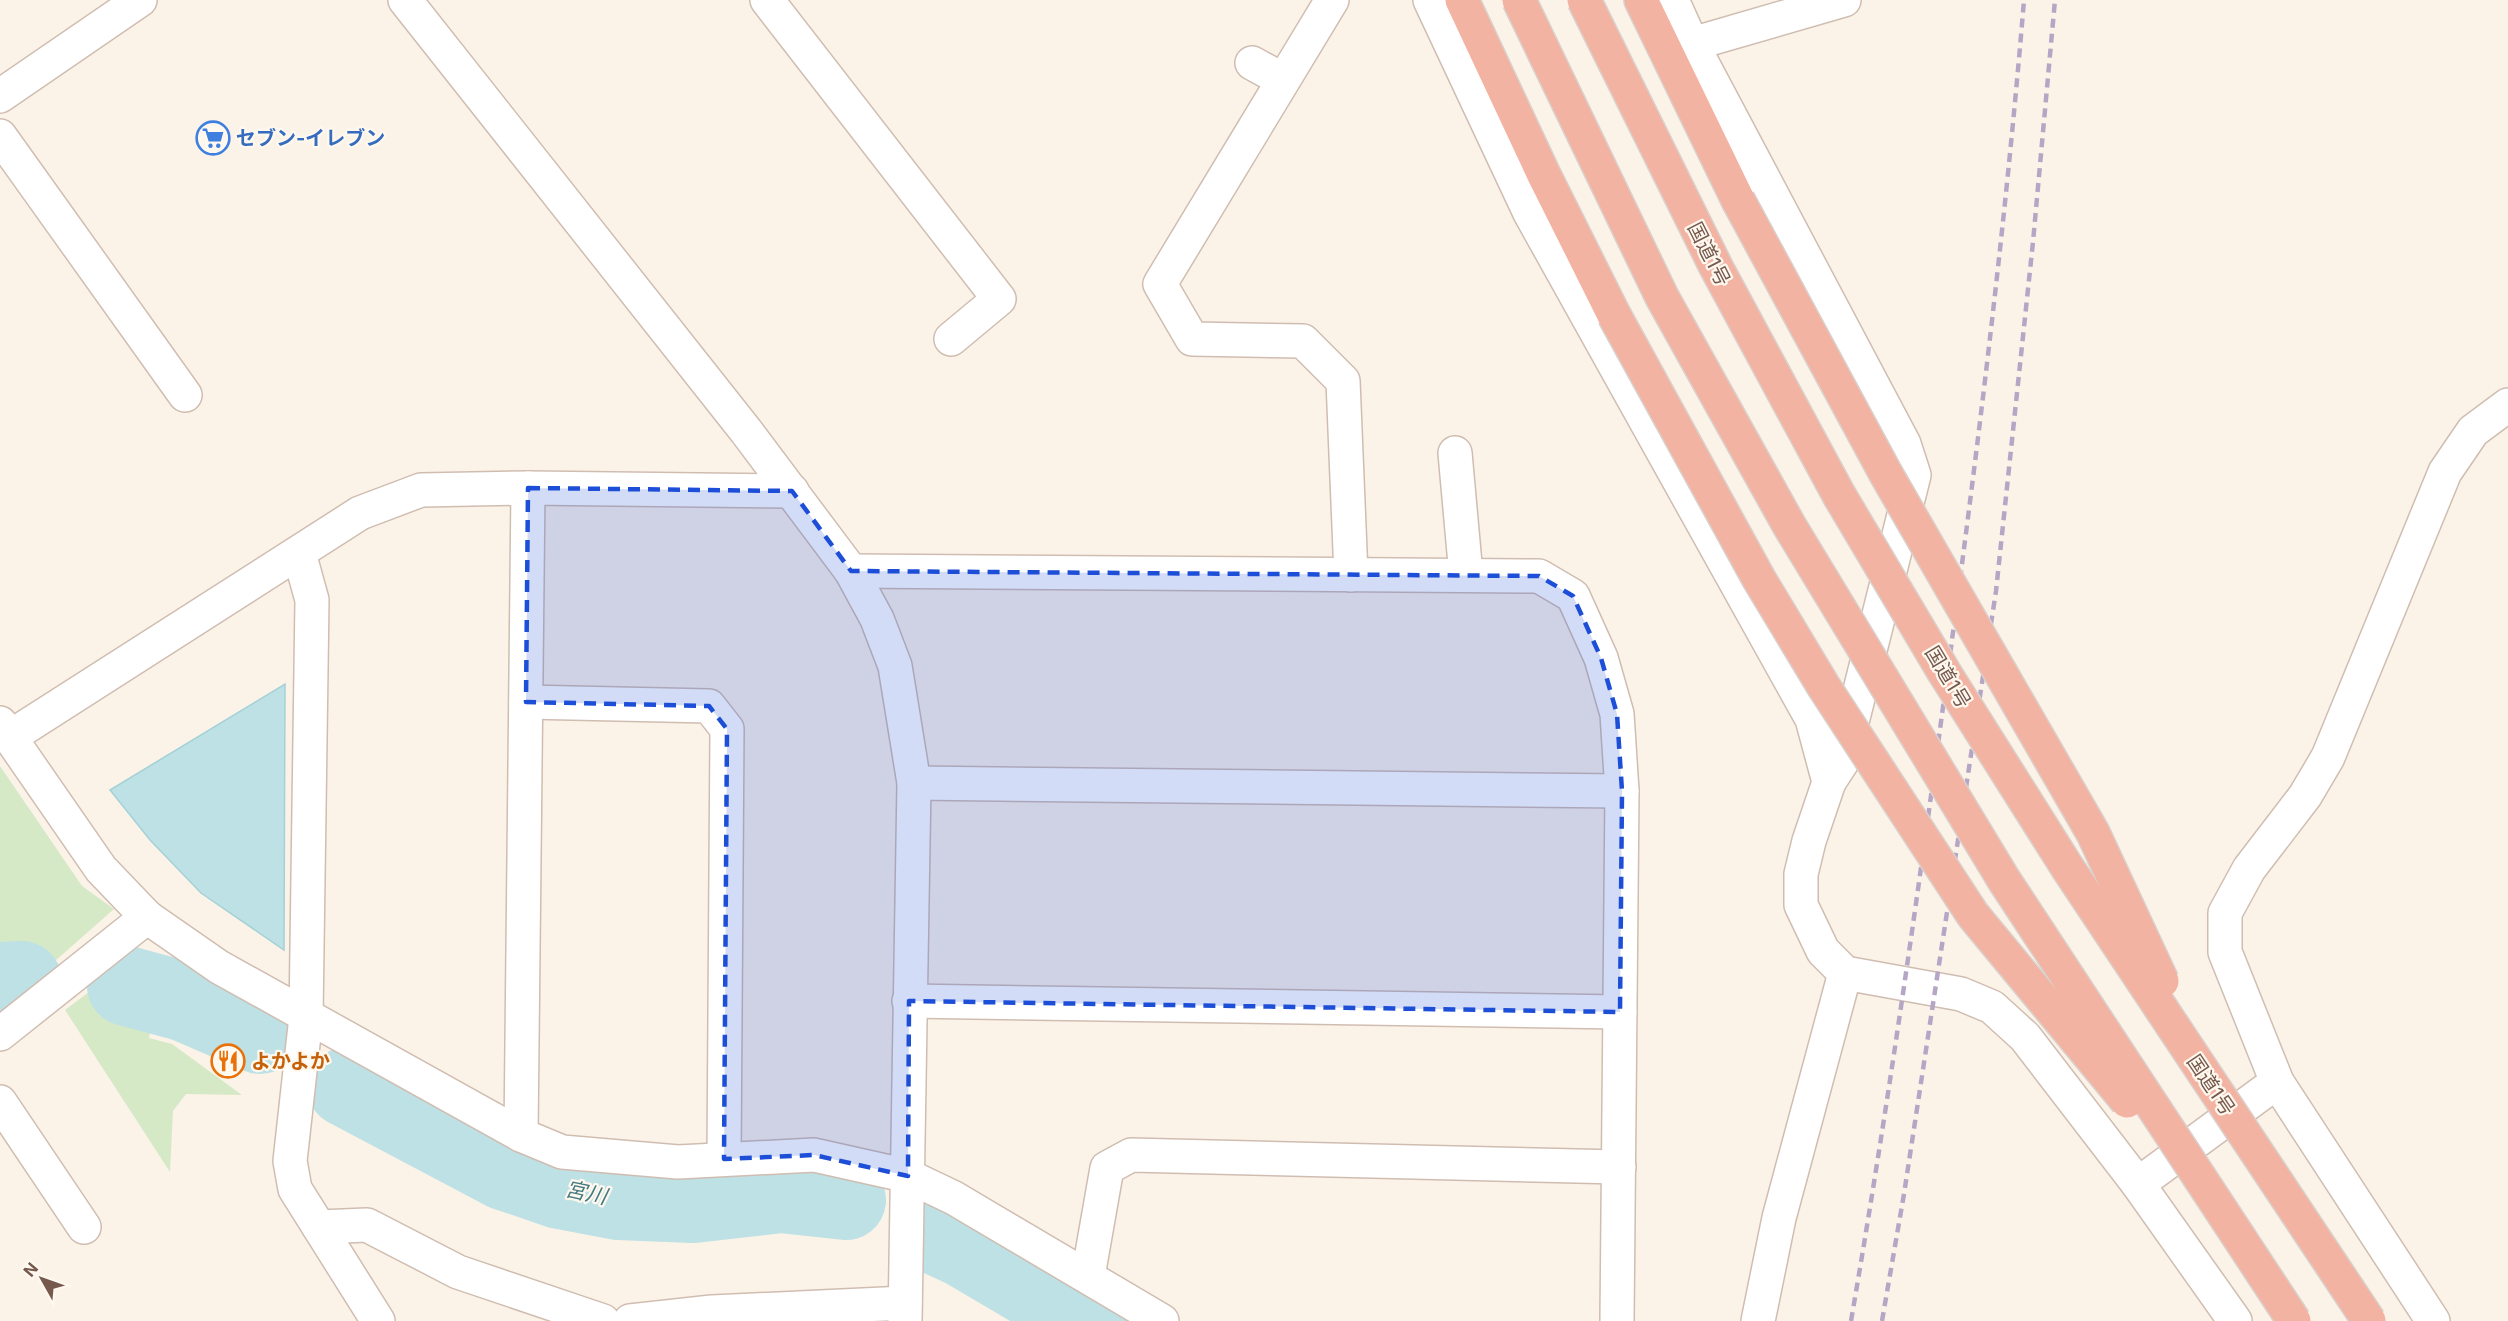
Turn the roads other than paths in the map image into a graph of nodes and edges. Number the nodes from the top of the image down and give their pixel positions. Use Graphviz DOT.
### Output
graph roads {
  1 [pos="140,0"];
  2 [pos="405,0"];
  3 [pos="766,0"];
  4 [pos="1332,0"];
  5 [pos="1430,0"];
  6 [pos="1462,0"];
  7 [pos="1519,0"];
  8 [pos="1584,0"];
  9 [pos="1641,0"];
  10 [pos="1672,0"];
  11 [pos="1844,0"];
  12 [pos="1692,44"];
  13 [pos="1252,63"];
  14 [pos="1283,80"];
  15 [pos="0,96"];
  16 [pos="0,136"];
  17 [pos="951,339"];
  18 [pos="185,394"];
  19 [pos="2508,405"];
  20 [pos="1455,453"];
  21 [pos="528,488"];
  22 [pos="792,492"];
  23 [pos="299,553"];
  24 [pos="851,571"];
  25 [pos="1352,574"];
  26 [pos="1466,575"];
  27 [pos="526,702"];
  28 [pos="5,730"];
  29 [pos="1829,782"];
  30 [pos="914,783"];
  31 [pos="1622,791"];
  32 [pos="147,917"];
  33 [pos="1845,973"];
  34 [pos="909,1001"];
  35 [pos="1620,1012"];
  36 [pos="306,1017"];
  37 [pos="0,1034"];
  38 [pos="2277,1082"];
  39 [pos="2212,1087"];
  40 [pos="0,1102"];
  41 [pos="521,1135"];
  42 [pos="724,1159"];
  43 [pos="1619,1167"];
  44 [pos="908,1176"];
  45 [pos="2138,1184"];
  46 [pos="2223,1215"];
  47 [pos="84,1227"];
  48 [pos="318,1227"];
  49 [pos="1088,1276"];
  50 [pos="905,1312"];
  51 [pos="378,1321"];
  52 [pos="603,1321"];
  53 [pos="630,1321"];
  54 [pos="1162,1321"];
  55 [pos="1617,1321"];
  56 [pos="1758,1321"];
  57 [pos="2235,1321"];
  58 [pos="2294,1321"];
  59 [pos="2369,1321"];
  60 [pos="2433,1321"];
  1 -- 15 [label="street"];
  2 -- 22 [label="street"];
  3 -- 17 [label="street"];
  4 -- 14 [label="street"];
  5 -- 29 [label="street"];
  6 -- 46 [label="highway, bridge"];
  7 -- 46 [label="highway, bridge"];
  8 -- 39 [label="highway, 国道1号, bridge"];
  9 -- 39 [label="highway, bridge"];
  10 -- 12 [label="street"];
  11 -- 12 [label="street"];
  12 -- 29 [label="street"];
  13 -- 14 [label="street"];
  14 -- 25 [label="street"];
  16 -- 18 [label="street"];
  19 -- 38 [label="street"];
  20 -- 26 [label="street"];
  21 -- 22 [label="street"];
  21 -- 23 [label="street"];
  21 -- 27 [label="street"];
  22 -- 24 [label="street"];
  23 -- 28 [label="street"];
  23 -- 36 [label="street"];
  24 -- 25 [label="street"];
  24 -- 30 [label="street"];
  25 -- 26 [label="street"];
  26 -- 31 [label="street"];
  27 -- 41 [label="street"];
  27 -- 42 [label="street"];
  28 -- 32 [label="street"];
  29 -- 33 [label="street"];
  30 -- 31 [label="street"];
  30 -- 34 [label="street"];
  31 -- 35 [label="street"];
  32 -- 36 [label="street"];
  32 -- 37 [label="street"];
  33 -- 45 [label="street"];
  33 -- 56 [label="street"];
  34 -- 35 [label="street"];
  34 -- 44 [label="street"];
  35 -- 43 [label="street"];
  36 -- 41 [label="street"];
  36 -- 48 [label="street"];
  38 -- 45 [label="street"];
  38 -- 60 [label="street"];
  39 -- 59 [label="highway, 国道1号, bridge"];
  40 -- 47 [label="street"];
  41 -- 42 [label="street"];
  42 -- 44 [label="street"];
  43 -- 49 [label="street"];
  43 -- 55 [label="street"];
  44 -- 49 [label="street"];
  44 -- 50 [label="street"];
  45 -- 57 [label="street"];
  46 -- 58 [label="highway, bridge"];
  48 -- 51 [label="street"];
  48 -- 52 [label="street"];
  49 -- 54 [label="street"];
  50 -- 53 [label="street"];
}
